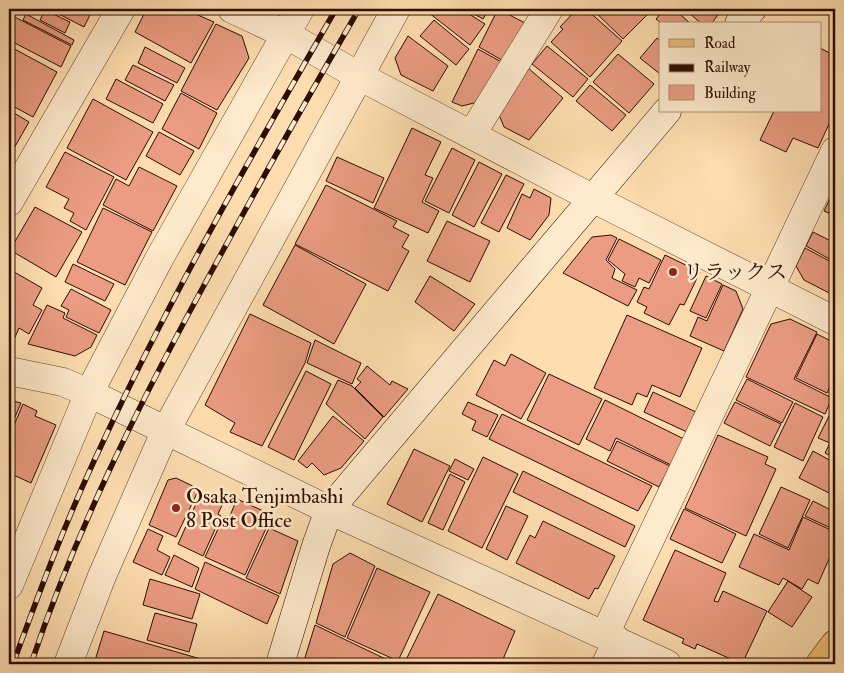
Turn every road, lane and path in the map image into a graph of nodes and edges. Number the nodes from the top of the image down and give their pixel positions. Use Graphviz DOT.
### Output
graph roads {
  1 [pos="121,9"];
  2 [pos="232,9"];
  3 [pos="300,9"];
  4 [pos="396,9"];
  5 [pos="548,9"];
  6 [pos="752,9"];
  7 [pos="742,22"];
  8 [pos="285,34"];
  9 [pos="358,76"];
  10 [pos="666,112"];
  11 [pos="472,134"];
  12 [pos="835,151"];
  13 [pos="594,199"];
  14 [pos="9,202"];
  15 [pos="771,287"];
  16 [pos="835,321"];
  17 [pos="9,371"];
  18 [pos="98,398"];
  19 [pos="156,428"];
  20 [pos="329,510"];
  21 [pos="9,585"];
  22 [pos="835,644"];
  23 [pos="610,646"];
  24 [pos="68,664"];
  25 [pos="280,664"];
  26 [pos="667,664"];
  27 [pos="820,664"];
  1 -- 14 [label="street"];
  2 -- 8 [label="street"];
  3 -- 8 [label="street"];
  4 -- 9 [label="street"];
  5 -- 11 [label="street"];
  6 -- 7 [label="street"];
  8 -- 9 [label="street"];
  8 -- 18 [label="street"];
  9 -- 11 [label="street"];
  9 -- 19 [label="street"];
  10 -- 13 [label="street"];
  11 -- 13 [label="street"];
  12 -- 15 [label="street"];
  13 -- 15 [label="street"];
  13 -- 20 [label="street"];
  15 -- 16 [label="street"];
  15 -- 23 [label="street"];
  17 -- 18 [label="street"];
  18 -- 19 [label="street"];
  18 -- 21 [label="street"];
  19 -- 20 [label="street"];
  19 -- 24 [label="street"];
  20 -- 23 [label="street"];
  20 -- 25 [label="street"];
  22 -- 27 [label="main road"];
  23 -- 26 [label="street"];
}
